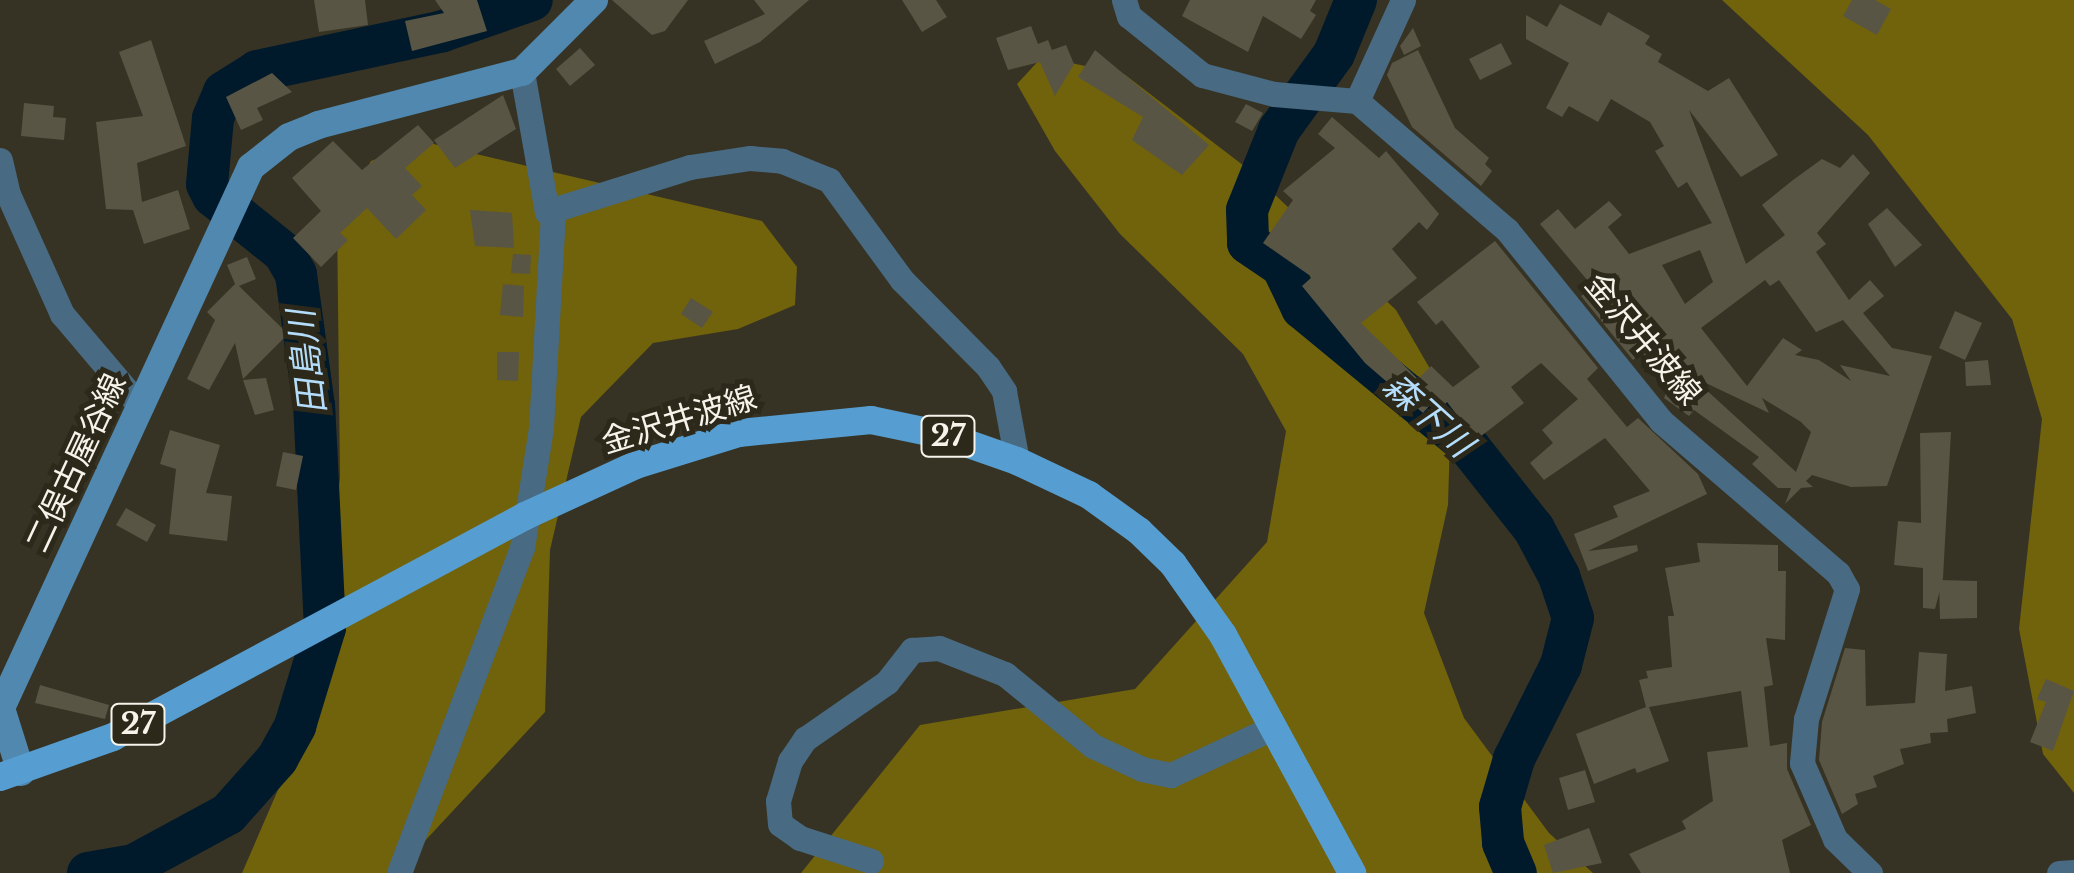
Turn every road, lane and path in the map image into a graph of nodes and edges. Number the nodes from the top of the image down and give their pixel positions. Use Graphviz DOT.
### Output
graph roads {
  1 [pos="594,0"];
  2 [pos="1124,0"];
  3 [pos="1403,0"];
  4 [pos="522,72"];
  5 [pos="1349,102"];
  6 [pos="0,160"];
  7 [pos="553,210"];
  8 [pos="141,407"];
  9 [pos="1017,461"];
  10 [pos="524,516"];
  11 [pos="1274,727"];
  12 [pos="11,774"];
  13 [pos="872,861"];
  14 [pos="2074,872"];
  15 [pos="399,873"];
  16 [pos="1352,873"];
  17 [pos="1870,873"];
  18 [pos="2059,873"];
  1 -- 4 [label="main road"];
  2 -- 5 [label="street"];
  3 -- 5 [label="street"];
  4 -- 7 [label="street"];
  4 -- 8 [label="main road, 二俣古屋谷線"];
  5 -- 17 [label="street, 金沢井波線"];
  6 -- 8 [label="street"];
  7 -- 9 [label="street"];
  7 -- 10 [label="street"];
  8 -- 12 [label="main road, 二俣古屋谷線"];
  9 -- 10 [label="main road, 金沢井波線 / 27"];
  9 -- 11 [label="main road, 金沢井波線 / 27"];
  10 -- 12 [label="main road, 金沢井波線 / 27"];
  10 -- 15 [label="street"];
  11 -- 13 [label="street"];
  11 -- 16 [label="main road, 金沢井波線 / 27"];
  14 -- 18 [label="street"];
}
